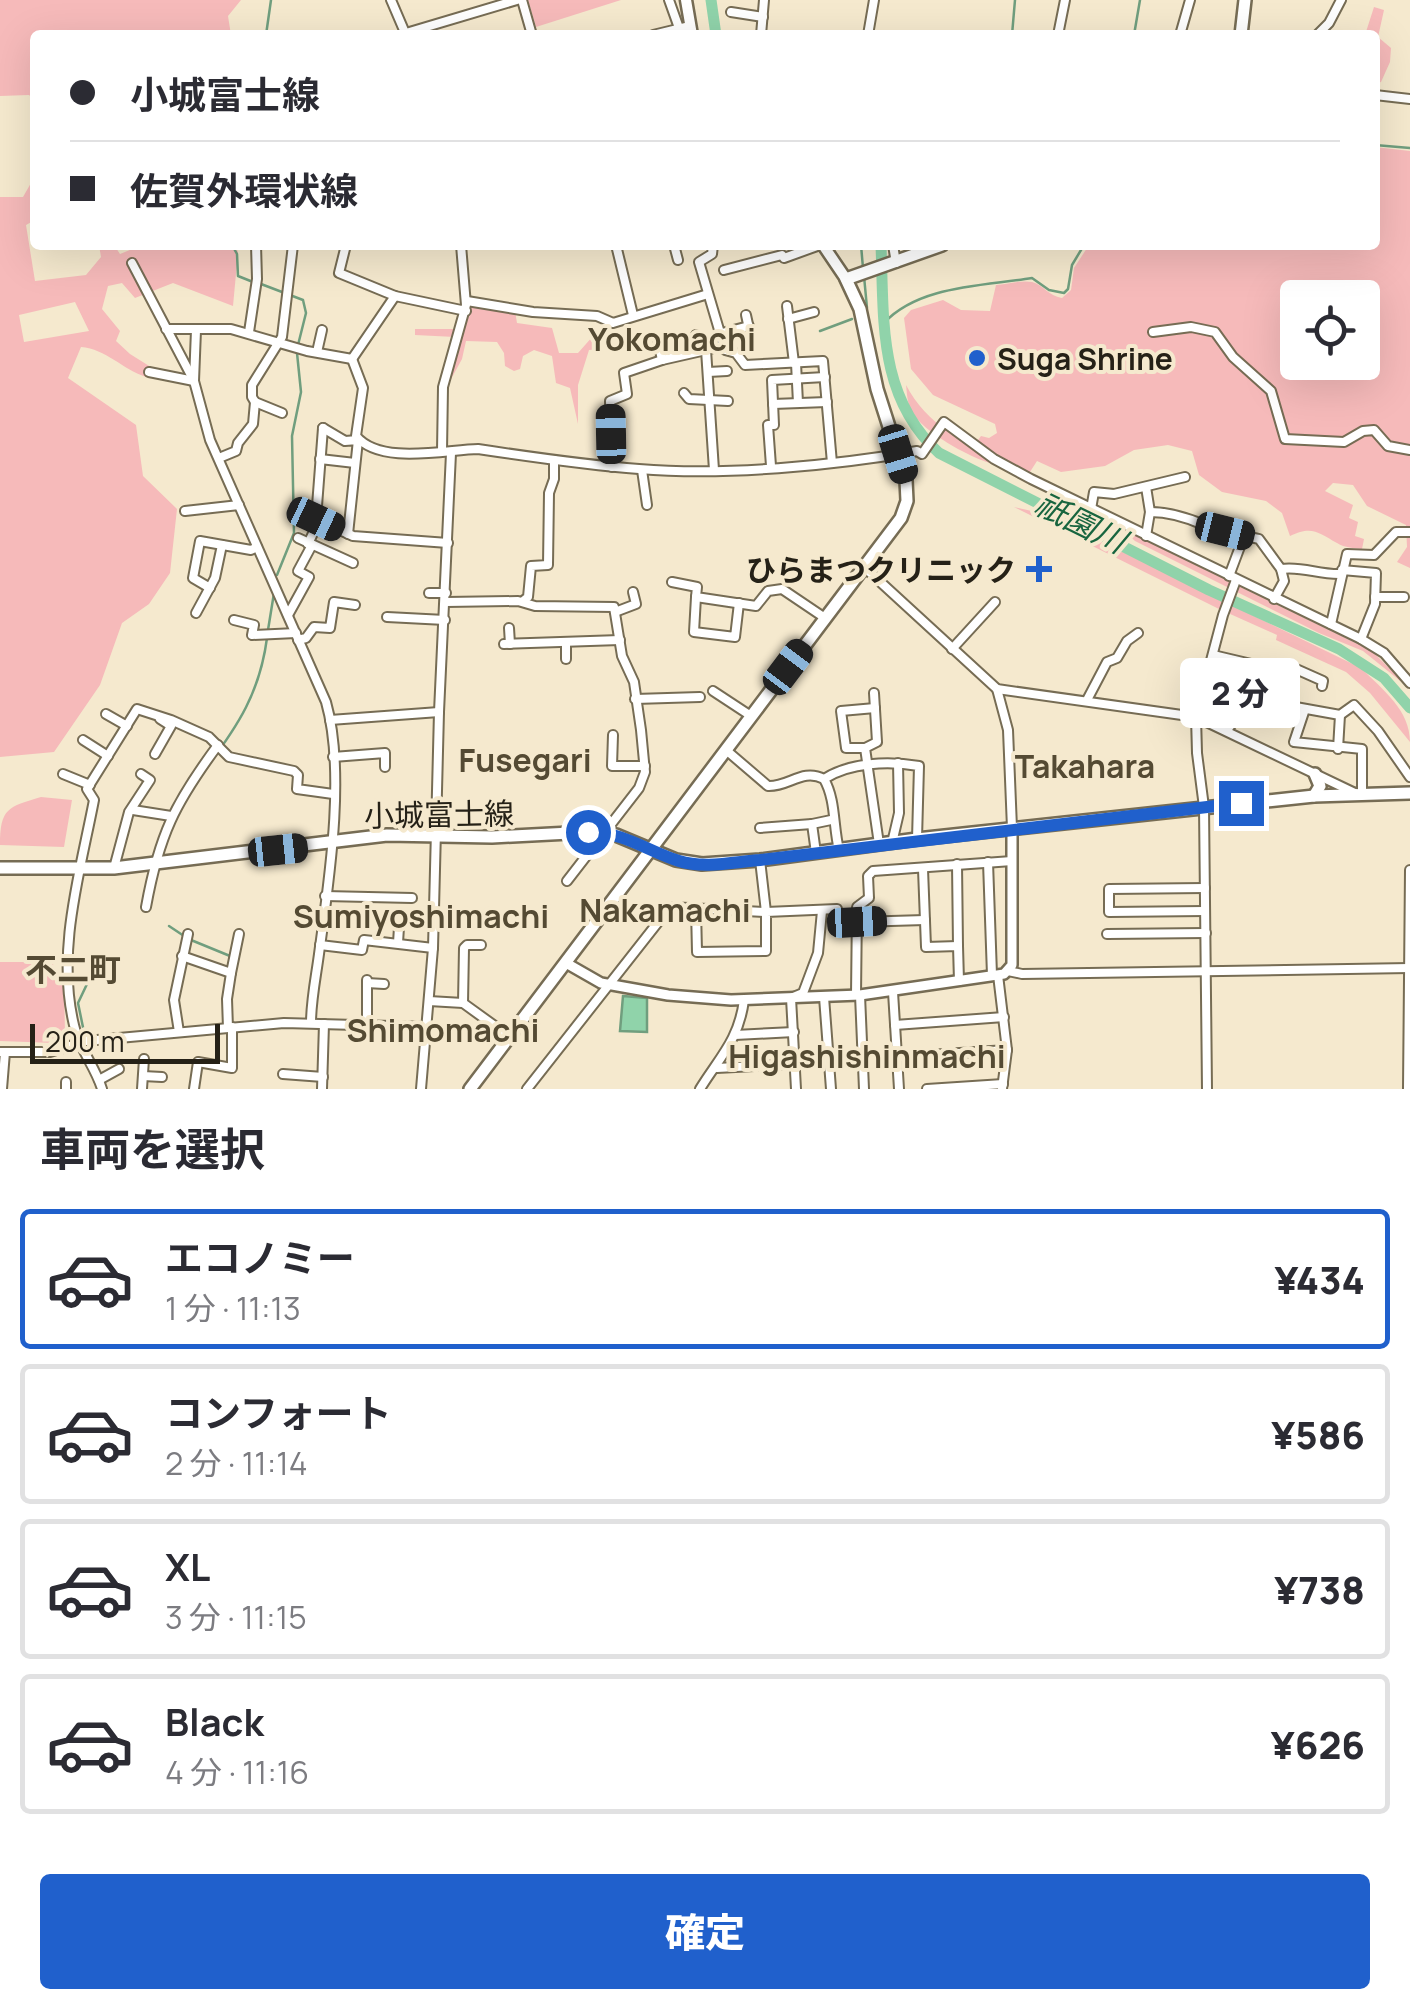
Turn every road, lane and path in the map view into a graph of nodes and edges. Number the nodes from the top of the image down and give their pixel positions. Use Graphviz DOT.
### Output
graph roads {
  1 [pos="391,0"];
  2 [pos="520,0"];
  3 [pos="669,0"];
  4 [pos="686,0"];
  5 [pos="764,0"];
  6 [pos="874,0"];
  7 [pos="1066,0"];
  8 [pos="1190,0"];
  9 [pos="1245,0"];
  10 [pos="1341,0"];
  11 [pos="731,12"];
  12 [pos="764,17"];
  13 [pos="404,30"];
  14 [pos="419,30"];
  15 [pos="530,30"];
  16 [pos="687,30"];
  17 [pos="762,30"];
  18 [pos="869,30"];
  19 [pos="1059,30"];
  20 [pos="1181,30"];
  21 [pos="1242,30"];
  22 [pos="1322,30"];
  23 [pos="1380,95"];
  24 [pos="1410,98"];
  25 [pos="256,250"];
  26 [pos="292,250"];
  27 [pos="345,250"];
  28 [pos="460,250"];
  29 [pos="617,250"];
  30 [pos="675,250"];
  31 [pos="712,250"];
  32 [pos="807,250"];
  33 [pos="826,250"];
  34 [pos="896,250"];
  35 [pos="908,250"];
  36 [pos="929,250"];
  37 [pos="678,260"];
  38 [pos="899,261"];
  39 [pos="132,263"];
  40 [pos="724,270"];
  41 [pos="846,279"];
  42 [pos="708,294"];
  43 [pos="396,296"];
  44 [pos="466,306"];
  45 [pos="787,306"];
  46 [pos="814,312"];
  47 [pos="633,315"];
  48 [pos="746,315"];
  49 [pos="788,319"];
  50 [pos="749,326"];
  51 [pos="166,330"];
  52 [pos="196,330"];
  53 [pos="322,330"];
  54 [pos="249,332"];
  55 [pos="1153,332"];
  56 [pos="718,334"];
  57 [pos="696,335"];
  58 [pos="751,338"];
  59 [pos="280,342"];
  60 [pos="658,342"];
  61 [pos="722,346"];
  62 [pos="704,351"];
  63 [pos="317,352"];
  64 [pos="352,359"];
  65 [pos="662,360"];
  66 [pos="795,363"];
  67 [pos="727,371"];
  68 [pos="148,372"];
  69 [pos="708,372"];
  70 [pos="824,377"];
  71 [pos="797,378"];
  72 [pos="194,380"];
  73 [pos="684,393"];
  74 [pos="710,398"];
  75 [pos="728,401"];
  76 [pos="255,402"];
  77 [pos="827,402"];
  78 [pos="798,403"];
  79 [pos="773,404"];
  80 [pos="282,413"];
  81 [pos="234,429"];
  82 [pos="358,440"];
  83 [pos="238,442"];
  84 [pos="1410,450"];
  85 [pos="446,452"];
  86 [pos="898,454"];
  87 [pos="218,458"];
  88 [pos="320,459"];
  89 [pos="554,460"];
  90 [pos="355,463"];
  91 [pos="832,463"];
  92 [pos="772,466"];
  93 [pos="612,467"];
  94 [pos="642,470"];
  95 [pos="714,470"];
  96 [pos="1185,477"];
  97 [pos="1146,487"];
  98 [pos="239,505"];
  99 [pos="648,505"];
  100 [pos="1091,509"];
  101 [pos="185,511"];
  102 [pos="1150,512"];
  103 [pos="315,529"];
  104 [pos="1410,532"];
  105 [pos="348,534"];
  106 [pos="1146,536"];
  107 [pos="1244,536"];
  108 [pos="298,538"];
  109 [pos="448,543"];
  110 [pos="310,544"];
  111 [pos="222,545"];
  112 [pos="258,547"];
  113 [pos="353,564"];
  114 [pos="864,567"];
  115 [pos="1281,569"];
  116 [pos="1342,572"];
  117 [pos="309,577"];
  118 [pos="1233,581"];
  119 [pos="320,582"];
  120 [pos="672,582"];
  121 [pos="210,588"];
  122 [pos="634,592"];
  123 [pos="429,593"];
  124 [pos="1376,597"];
  125 [pos="446,598"];
  126 [pos="696,598"];
  127 [pos="1404,598"];
  128 [pos="1274,599"];
  129 [pos="523,601"];
  130 [pos="995,602"];
  131 [pos="739,604"];
  132 [pos="356,606"];
  133 [pos="563,606"];
  134 [pos="614,612"];
  135 [pos="196,613"];
  136 [pos="288,615"];
  137 [pos="388,617"];
  138 [pos="825,618"];
  139 [pos="234,620"];
  140 [pos="445,620"];
  141 [pos="563,621"];
  142 [pos="1331,624"];
  143 [pos="509,628"];
  144 [pos="1138,633"];
  145 [pos="297,637"];
  146 [pos="1361,639"];
  147 [pos="620,640"];
  148 [pos="566,642"];
  149 [pos="952,648"];
  150 [pos="1213,655"];
  151 [pos="566,660"];
  152 [pos="1208,676"];
  153 [pos="1410,683"];
  154 [pos="1322,686"];
  155 [pos="997,689"];
  156 [pos="1277,689"];
  157 [pos="712,691"];
  158 [pos="874,692"];
  159 [pos="700,697"];
  160 [pos="636,698"];
  161 [pos="1086,700"];
  162 [pos="1290,706"];
  163 [pos="875,708"];
  164 [pos="1305,710"];
  165 [pos="438,712"];
  166 [pos="106,714"];
  167 [pos="1340,715"];
  168 [pos="751,716"];
  169 [pos="1196,717"];
  170 [pos="160,718"];
  171 [pos="1266,719"];
  172 [pos="330,720"];
  173 [pos="126,726"];
  174 [pos="1227,730"];
  175 [pos="612,735"];
  176 [pos="83,740"];
  177 [pos="220,748"];
  178 [pos="864,748"];
  179 [pos="1338,749"];
  180 [pos="726,750"];
  181 [pos="156,754"];
  182 [pos="108,756"];
  183 [pos="334,757"];
  184 [pos="898,763"];
  185 [pos="644,766"];
  186 [pos="866,766"];
  187 [pos="386,767"];
  188 [pos="63,774"];
  189 [pos="142,774"];
  190 [pos="1315,774"];
  191 [pos="1410,777"];
  192 [pos="824,779"];
  193 [pos="90,785"];
  194 [pos="1359,793"];
  195 [pos="1410,793"];
  196 [pos="333,794"];
  197 [pos="1314,796"];
  198 [pos="1204,807"];
  199 [pos="132,810"];
  200 [pos="171,816"];
  201 [pos="832,820"];
  202 [pos="812,824"];
  203 [pos="760,828"];
  204 [pos="1012,828"];
  205 [pos="604,832"];
  206 [pos="436,834"];
  207 [pos="917,839"];
  208 [pos="886,843"];
  209 [pos="331,844"];
  210 [pos="652,849"];
  211 [pos="839,850"];
  212 [pos="816,853"];
  213 [pos="760,860"];
  214 [pos="1012,861"];
  215 [pos="988,862"];
  216 [pos="957,864"];
  217 [pos="154,865"];
  218 [pos="0,868"];
  219 [pos="114,868"];
  220 [pos="81,870"];
  221 [pos="923,870"];
  222 [pos="1410,870"];
  223 [pos="567,880"];
  224 [pos="1205,888"];
  225 [pos="326,896"];
  226 [pos="412,898"];
  227 [pos="146,907"];
  228 [pos="696,909"];
  229 [pos="837,909"];
  230 [pos="822,910"];
  231 [pos="1206,911"];
  232 [pos="766,912"];
  233 [pos="924,920"];
  234 [pos="857,922"];
  235 [pos="399,927"];
  236 [pos="1206,933"];
  237 [pos="239,934"];
  238 [pos="1107,934"];
  239 [pos="187,937"];
  240 [pos="398,942"];
  241 [pos="320,945"];
  242 [pos="481,945"];
  243 [pos="958,946"];
  244 [pos="433,948"];
  245 [pos="182,956"];
  246 [pos="566,963"];
  247 [pos="1409,968"];
  248 [pos="1206,971"];
  249 [pos="231,974"];
  250 [pos="1000,974"];
  251 [pos="959,981"];
  252 [pos="384,984"];
  253 [pos="609,984"];
  254 [pos="893,992"];
  255 [pos="858,995"];
  256 [pos="824,996"];
  257 [pos="791,998"];
  258 [pos="744,1000"];
  259 [pos="430,1001"];
  260 [pos="463,1004"];
  261 [pos="1004,1016"];
  262 [pos="311,1023"];
  263 [pos="324,1024"];
  264 [pos="367,1025"];
  265 [pos="895,1025"];
  266 [pos="428,1027"];
  267 [pos="230,1028"];
  268 [pos="179,1032"];
  269 [pos="794,1032"];
  270 [pos="735,1035"];
  271 [pos="510,1037"];
  272 [pos="82,1043"];
  273 [pos="1007,1050"];
  274 [pos="3,1052"];
  275 [pos="897,1057"];
  276 [pos="144,1059"];
  277 [pos="794,1064"];
  278 [pos="716,1068"];
  279 [pos="120,1069"];
  280 [pos="284,1074"];
  281 [pos="142,1076"];
  282 [pos="162,1077"];
  283 [pos="323,1078"];
  284 [pos="102,1082"];
  285 [pos="1002,1086"];
  286 [pos="477,1087"];
  287 [pos="699,1088"];
  288 [pos="2,1089"];
  289 [pos="142,1089"];
  290 [pos="194,1089"];
  291 [pos="322,1089"];
  292 [pos="421,1089"];
  293 [pos="528,1089"];
  294 [pos="796,1089"];
  295 [pos="831,1089"];
  296 [pos="864,1089"];
  297 [pos="899,1089"];
  298 [pos="931,1089"];
  299 [pos="1207,1089"];
  300 [pos="1408,1089"];
  1 -- 13 [label="street"];
  2 -- 14 [label="street"];
  2 -- 15 [label="street"];
  3 -- 16 [label="street"];
  4 -- 16 [label="main road"];
  5 -- 12 [label="street"];
  6 -- 18 [label="street"];
  7 -- 19 [label="street"];
  8 -- 20 [label="street"];
  9 -- 21 [label="main road"];
  10 -- 22 [label="street"];
  11 -- 12 [label="street"];
  12 -- 17 [label="street"];
  23 -- 24 [label="street"];
  25 -- 54 [label="street"];
  26 -- 59 [label="street"];
  27 -- 43 [label="street"];
  28 -- 44 [label="street"];
  29 -- 47 [label="street"];
  30 -- 37 [label="street"];
  31 -- 42 [label="street"];
  32 -- 40 [label="street"];
  33 -- 41 [label="main road"];
  34 -- 38 [label="street"];
  35 -- 38 [label="street"];
  36 -- 38 [label="main road"];
  38 -- 41 [label="main road"];
  39 -- 51 [label="street"];
  41 -- 86 [label="main road"];
  42 -- 47 [label="street"];
  42 -- 56 [label="street"];
  43 -- 44 [label="street"];
  43 -- 64 [label="street"];
  44 -- 47 [label="street"];
  44 -- 85 [label="street"];
  45 -- 49 [label="street"];
  46 -- 49 [label="street"];
  48 -- 50 [label="street"];
  49 -- 66 [label="street"];
  50 -- 56 [label="street"];
  50 -- 58 [label="street"];
  51 -- 52 [label="street"];
  51 -- 72 [label="street"];
  52 -- 54 [label="street"];
  52 -- 72 [label="street"];
  53 -- 63 [label="street"];
  54 -- 59 [label="street"];
  55 -- 84 [label="street"];
  56 -- 61 [label="street"];
  57 -- 62 [label="street"];
  59 -- 63 [label="street"];
  59 -- 76 [label="street"];
  60 -- 65 [label="street"];
  61 -- 62 [label="street"];
  61 -- 66 [label="street"];
  62 -- 65 [label="street"];
  62 -- 69 [label="street"];
  63 -- 64 [label="street"];
  64 -- 82 [label="street"];
  65 -- 93 [label="street"];
  66 -- 70 [label="street"];
  66 -- 71 [label="street"];
  67 -- 69 [label="street"];
  68 -- 72 [label="street"];
  69 -- 74 [label="street"];
  70 -- 71 [label="street"];
  70 -- 77 [label="street"];
  71 -- 78 [label="street"];
  71 -- 79 [label="street"];
  72 -- 87 [label="street"];
  73 -- 74 [label="street"];
  74 -- 75 [label="street"];
  74 -- 95 [label="street"];
  76 -- 80 [label="street"];
  76 -- 83 [label="street"];
  77 -- 78 [label="street"];
  77 -- 91 [label="street"];
  78 -- 79 [label="street"];
  79 -- 92 [label="street"];
  81 -- 83 [label="street"];
  82 -- 85 [label="street"];
  82 -- 88 [label="street"];
  82 -- 90 [label="street"];
  83 -- 87 [label="street"];
  85 -- 89 [label="street"];
  85 -- 109 [label="street"];
  86 -- 91 [label="street"];
  86 -- 100 [label="street"];
  86 -- 114 [label="main road"];
  87 -- 98 [label="street"];
  88 -- 90 [label="street"];
  88 -- 105 [label="street"];
  89 -- 93 [label="street"];
  89 -- 129 [label="street"];
  90 -- 105 [label="street"];
  91 -- 92 [label="street"];
  92 -- 95 [label="street"];
  93 -- 94 [label="street"];
  94 -- 95 [label="street"];
  94 -- 99 [label="street"];
  96 -- 97 [label="street"];
  97 -- 100 [label="street"];
  97 -- 102 [label="street"];
  98 -- 101 [label="street"];
  98 -- 112 [label="street"];
  100 -- 106 [label="street"];
  102 -- 106 [label="street"];
  102 -- 107 [label="street"];
  103 -- 110 [label="street"];
  104 -- 116 [label="street"];
  105 -- 109 [label="street"];
  106 -- 118 [label="street"];
  107 -- 115 [label="street"];
  107 -- 118 [label="street"];
  108 -- 110 [label="street"];
  109 -- 125 [label="street"];
  110 -- 113 [label="street"];
  110 -- 117 [label="street"];
  111 -- 112 [label="street"];
  111 -- 121 [label="street"];
  111 -- 121 [label="street"];
  112 -- 136 [label="street"];
  114 -- 138 [label="main road"];
  114 -- 149 [label="street"];
  115 -- 116 [label="street"];
  115 -- 128 [label="street"];
  116 -- 124 [label="street"];
  116 -- 142 [label="street"];
  117 -- 119 [label="street"];
  117 -- 136 [label="street"];
  118 -- 128 [label="street"];
  118 -- 150 [label="street"];
  120 -- 126 [label="street"];
  121 -- 135 [label="street"];
  122 -- 134 [label="street"];
  123 -- 125 [label="street"];
  124 -- 127 [label="street"];
  124 -- 146 [label="street"];
  125 -- 129 [label="street"];
  125 -- 140 [label="street"];
  126 -- 131 [label="street"];
  126 -- 131 [label="street"];
  128 -- 142 [label="street"];
  129 -- 133 [label="street"];
  130 -- 149 [label="street"];
  131 -- 138 [label="street"];
  132 -- 145 [label="street"];
  133 -- 134 [label="street"];
  133 -- 141 [label="street"];
  134 -- 147 [label="street"];
  136 -- 145 [label="street"];
  137 -- 140 [label="street"];
  138 -- 168 [label="main road"];
  139 -- 145 [label="street"];
  140 -- 165 [label="street"];
  142 -- 146 [label="street"];
  143 -- 148 [label="street"];
  144 -- 161 [label="street"];
  145 -- 172 [label="street"];
  146 -- 153 [label="street"];
  147 -- 148 [label="street"];
  147 -- 160 [label="street"];
  148 -- 151 [label="street"];
  149 -- 155 [label="street"];
  150 -- 152 [label="street"];
  150 -- 154 [label="street"];
  152 -- 156 [label="street"];
  152 -- 169 [label="street"];
  155 -- 161 [label="street"];
  155 -- 204 [label="street"];
  157 -- 168 [label="street"];
  158 -- 163 [label="street"];
  159 -- 160 [label="street"];
  160 -- 185 [label="street"];
  161 -- 169 [label="street"];
  162 -- 164 [label="street"];
  163 -- 178 [label="street"];
  163 -- 178 [label="street"];
  164 -- 167 [label="street"];
  164 -- 179 [label="street"];
  165 -- 172 [label="street"];
  165 -- 206 [label="street"];
  166 -- 173 [label="street"];
  167 -- 179 [label="street"];
  167 -- 191 [label="street"];
  168 -- 180 [label="main road"];
  169 -- 174 [label="street"];
  169 -- 198 [label="street"];
  170 -- 173 [label="street"];
  170 -- 177 [label="street"];
  170 -- 181 [label="street"];
  171 -- 174 [label="street"];
  172 -- 183 [label="street"];
  173 -- 182 [label="street"];
  174 -- 190 [label="street"];
  175 -- 185 [label="street"];
  176 -- 182 [label="street"];
  177 -- 196 [label="street"];
  177 -- 200 [label="street"];
  178 -- 186 [label="street"];
  179 -- 194 [label="street"];
  180 -- 192 [label="street"];
  180 -- 210 [label="main road"];
  182 -- 193 [label="street"];
  183 -- 187 [label="street"];
  183 -- 196 [label="street"];
  184 -- 186 [label="street"];
  184 -- 207 [label="street"];
  184 -- 208 [label="street"];
  185 -- 205 [label="street"];
  186 -- 192 [label="street"];
  186 -- 208 [label="street"];
  188 -- 193 [label="street"];
  189 -- 199 [label="street"];
  190 -- 194 [label="street"];
  190 -- 197 [label="main road"];
  192 -- 201 [label="street"];
  193 -- 220 [label="street"];
  194 -- 195 [label="main road, 小城富士線"];
  194 -- 197 [label="main road, 小城富士線"];
  196 -- 209 [label="street"];
  197 -- 198 [label="main road, 小城富士線"];
  198 -- 204 [label="main road, 小城富士線"];
  198 -- 224 [label="street"];
  199 -- 200 [label="street"];
  199 -- 219 [label="street"];
  200 -- 217 [label="street"];
  201 -- 202 [label="street"];
  201 -- 211 [label="street"];
  202 -- 203 [label="street"];
  202 -- 212 [label="street"];
  204 -- 207 [label="main road, 小城富士線"];
  204 -- 214 [label="street"];
  205 -- 206 [label="main road, 小城富士線"];
  205 -- 210 [label="main road, 小城富士線"];
  205 -- 223 [label="street"];
  206 -- 209 [label="main road, 小城富士線"];
  206 -- 244 [label="street"];
  207 -- 208 [label="main road, 小城富士線"];
  208 -- 211 [label="main road, 小城富士線"];
  209 -- 217 [label="main road, 小城富士線"];
  209 -- 225 [label="street"];
  210 -- 213 [label="main road, 小城富士線"];
  210 -- 246 [label="main road"];
  211 -- 212 [label="main road, 小城富士線"];
  212 -- 213 [label="main road, 小城富士線"];
  213 -- 232 [label="street"];
  214 -- 215 [label="street"];
  214 -- 250 [label="street"];
  215 -- 216 [label="street"];
  215 -- 250 [label="street"];
  216 -- 221 [label="street"];
  216 -- 243 [label="street"];
  217 -- 219 [label="main road, 小城富士線"];
  217 -- 227 [label="street"];
  218 -- 220 [label="main road, 小城富士線"];
  219 -- 220 [label="main road, 小城富士線"];
  220 -- 272 [label="street"];
  221 -- 233 [label="street"];
  221 -- 234 [label="street"];
  222 -- 247 [label="street"];
  224 -- 231 [label="street"];
  224 -- 231 [label="street"];
  225 -- 226 [label="street"];
  225 -- 241 [label="street"];
  228 -- 232 [label="street"];
  228 -- 232 [label="street"];
  228 -- 253 [label="street"];
  229 -- 230 [label="street"];
  230 -- 232 [label="street"];
  230 -- 257 [label="street"];
  231 -- 236 [label="street"];
  233 -- 234 [label="street"];
  233 -- 243 [label="street"];
  234 -- 255 [label="street"];
  235 -- 240 [label="street"];
  236 -- 238 [label="street"];
  236 -- 248 [label="street"];
  237 -- 249 [label="street"];
  239 -- 245 [label="street"];
  240 -- 241 [label="street"];
  240 -- 244 [label="street"];
  241 -- 262 [label="street"];
  242 -- 260 [label="street"];
  243 -- 251 [label="street"];
  244 -- 259 [label="street"];
  245 -- 249 [label="street"];
  245 -- 268 [label="street"];
  246 -- 253 [label="street"];
  246 -- 271 [label="main road"];
  247 -- 248 [label="street"];
  247 -- 300 [label="street"];
  248 -- 250 [label="street"];
  248 -- 299 [label="street"];
  249 -- 267 [label="street"];
  250 -- 251 [label="street"];
  250 -- 261 [label="street"];
  251 -- 254 [label="street"];
  252 -- 264 [label="street"];
  253 -- 258 [label="street"];
  253 -- 293 [label="street"];
  254 -- 255 [label="street"];
  254 -- 265 [label="street"];
  255 -- 256 [label="street"];
  255 -- 296 [label="street"];
  256 -- 257 [label="street"];
  256 -- 295 [label="street"];
  257 -- 258 [label="street"];
  257 -- 269 [label="street"];
  258 -- 270 [label="street"];
  259 -- 260 [label="street"];
  259 -- 266 [label="street"];
  260 -- 271 [label="street"];
  261 -- 265 [label="street"];
  261 -- 273 [label="street"];
  262 -- 263 [label="street"];
  262 -- 267 [label="street"];
  263 -- 264 [label="street"];
  263 -- 283 [label="street"];
  264 -- 266 [label="street"];
  265 -- 275 [label="street"];
  266 -- 292 [label="street"];
  267 -- 268 [label="street"];
  267 -- 290 [label="street"];
  268 -- 272 [label="street"];
  269 -- 270 [label="street"];
  269 -- 277 [label="street"];
  270 -- 278 [label="street"];
  271 -- 286 [label="main road"];
  272 -- 274 [label="street"];
  272 -- 284 [label="street"];
  273 -- 275 [label="street"];
  273 -- 285 [label="street"];
  274 -- 288 [label="street"];
  275 -- 297 [label="street"];
  276 -- 281 [label="street"];
  277 -- 278 [label="street"];
  277 -- 294 [label="street"];
  278 -- 287 [label="street"];
  279 -- 284 [label="street"];
  280 -- 283 [label="street"];
  281 -- 282 [label="street"];
  281 -- 289 [label="street"];
  283 -- 291 [label="street"];
  285 -- 298 [label="street"];
}
